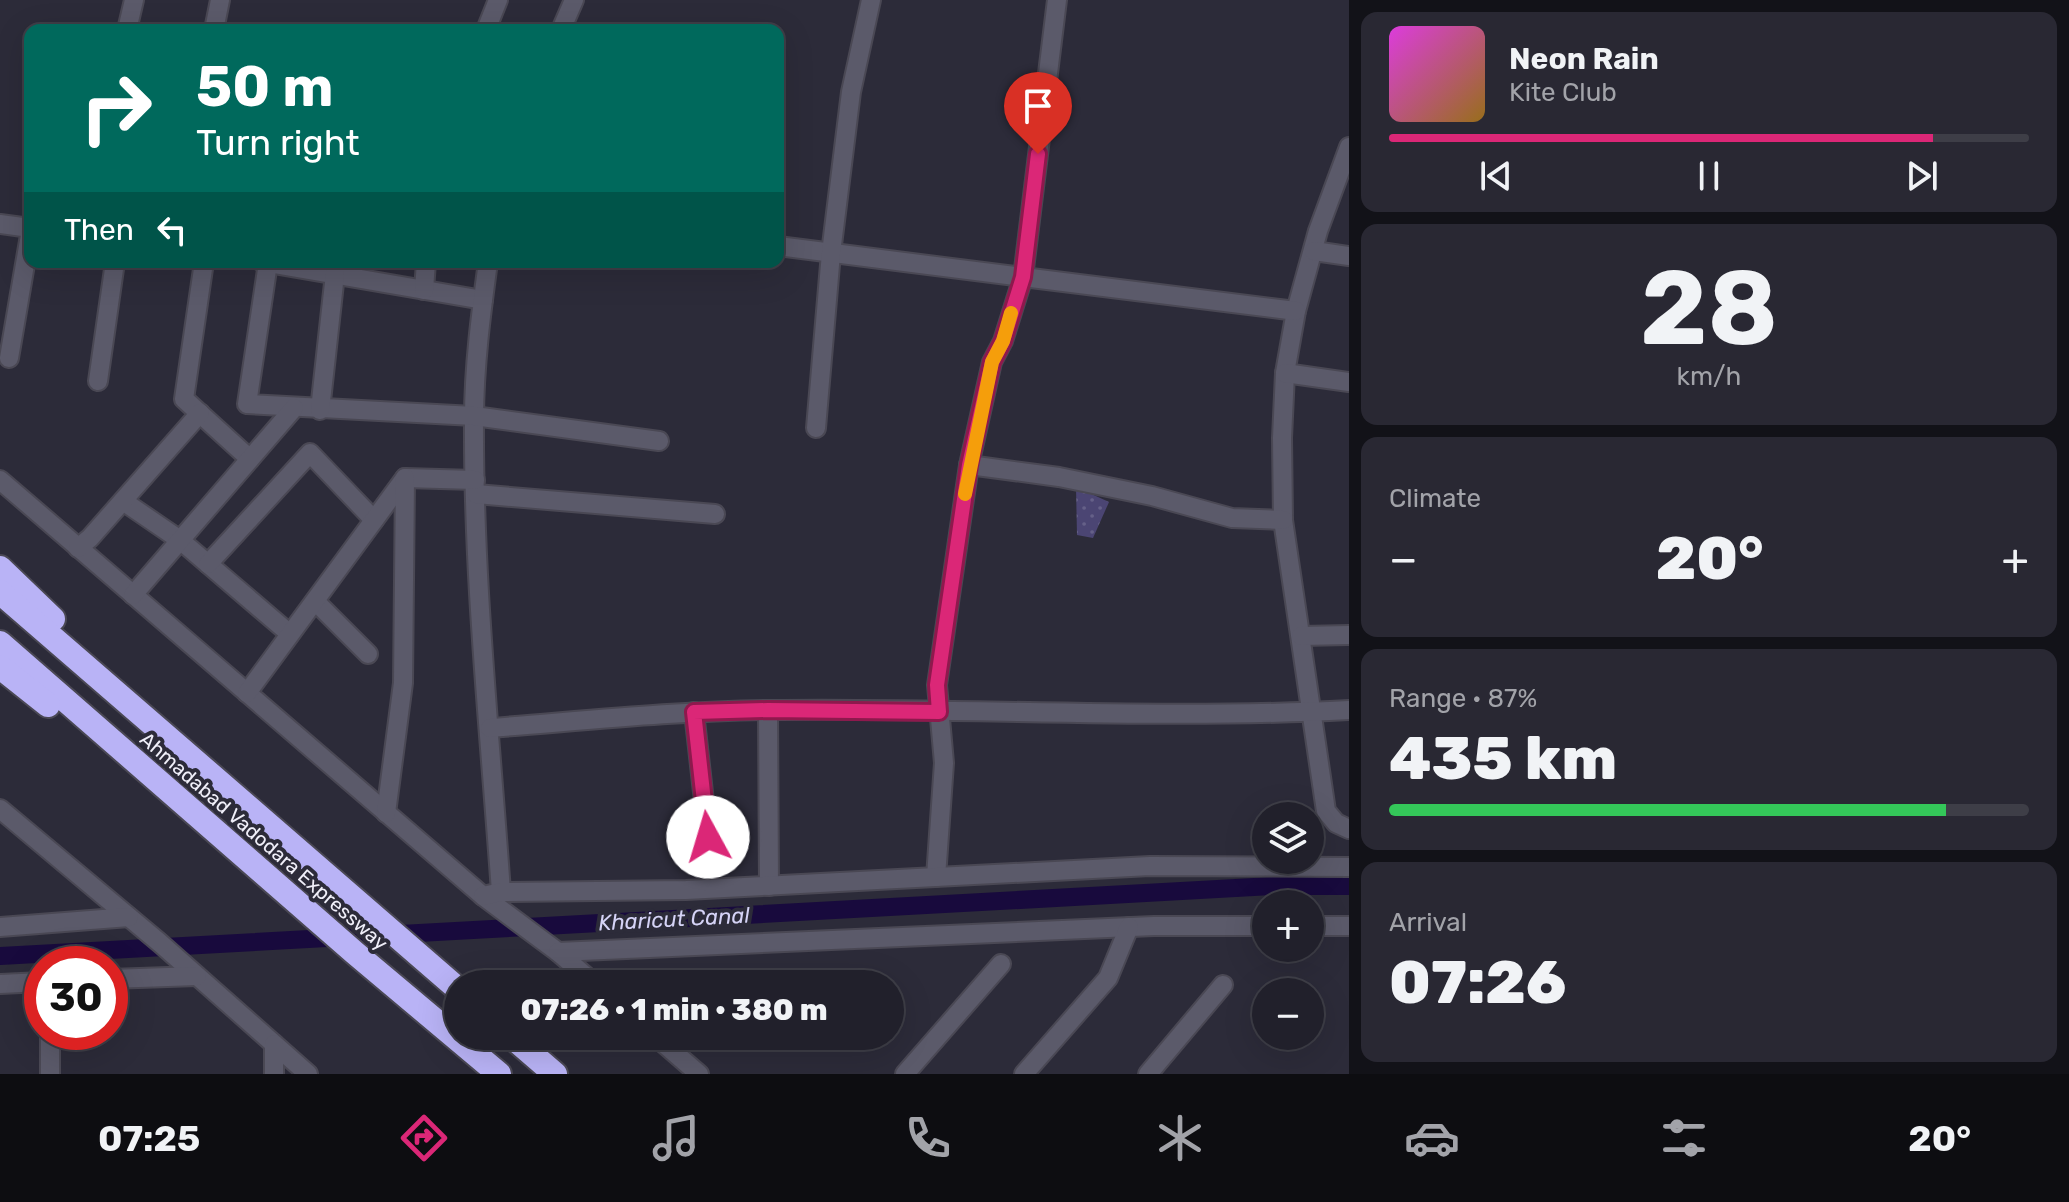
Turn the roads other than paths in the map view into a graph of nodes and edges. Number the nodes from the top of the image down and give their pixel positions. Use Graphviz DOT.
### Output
graph roads {
  1 [pos="134,0"];
  2 [pos="220,0"];
  3 [pos="498,0"];
  4 [pos="574,0"];
  5 [pos="871,0"];
  6 [pos="1057,0"];
  7 [pos="128,24"];
  8 [pos="215,24"];
  9 [pos="488,24"];
  10 [pos="564,24"];
  11 [pos="1349,147"];
  12 [pos="0,224"];
  13 [pos="24,227"];
  14 [pos="784,247"];
  15 [pos="1314,251"];
  16 [pos="831,253"];
  17 [pos="1349,256"];
  18 [pos="24,268"];
  19 [pos="114,268"];
  20 [pos="203,268"];
  21 [pos="264,268"];
  22 [pos="309,268"];
  23 [pos="426,268"];
  24 [pos="487,268"];
  25 [pos="335,274"];
  26 [pos="1023,277"];
  27 [pos="424,290"];
  28 [pos="483,300"];
  29 [pos="1296,311"];
  30 [pos="9,358"];
  31 [pos="1285,373"];
  32 [pos="98,381"];
  33 [pos="1349,382"];
  34 [pos="294,408"];
  35 [pos="320,410"];
  36 [pos="200,413"];
  37 [pos="474,416"];
  38 [pos="816,428"];
  39 [pos="659,441"];
  40 [pos="250,459"];
  41 [pos="969,465"];
  42 [pos="405,478"];
  43 [pos="0,480"];
  44 [pos="476,487"];
  45 [pos="123,501"];
  46 [pos="715,514"];
  47 [pos="374,520"];
  48 [pos="1283,520"];
  49 [pos="180,540"];
  50 [pos="78,548"];
  51 [pos="208,564"];
  52 [pos="0,568"];
  53 [pos="0,592"];
  54 [pos="133,595"];
  55 [pos="315,601"];
  56 [pos="290,634"];
  57 [pos="1349,635"];
  58 [pos="1301,636"];
  59 [pos="0,643"];
  60 [pos="368,654"];
  61 [pos="0,667"];
  62 [pos="102,681"];
  63 [pos="247,693"];
  64 [pos="768,710"];
  65 [pos="1349,710"];
  66 [pos="694,712"];
  67 [pos="939,712"];
  68 [pos="1311,712"];
  69 [pos="490,728"];
  70 [pos="143,767"];
  71 [pos="0,809"];
  72 [pos="386,813"];
  73 [pos="1349,829"];
  74 [pos="708,837"];
  75 [pos="1349,867"];
  76 [pos="936,877"];
  77 [pos="769,886"];
  78 [pos="492,894"];
  79 [pos="129,917"];
  80 [pos="1252,926"];
  81 [pos="1324,926"];
  82 [pos="1349,926"];
  83 [pos="0,927"];
  84 [pos="1129,927"];
  85 [pos="558,952"];
  86 [pos="1001,964"];
  87 [pos="579,970"];
  88 [pos="197,976"];
  89 [pos="444,977"];
  90 [pos="128,978"];
  91 [pos="24,983"];
  92 [pos="0,984"];
  93 [pos="1223,985"];
  94 [pos="274,1044"];
  95 [pos="50,1050"];
  96 [pos="527,1050"];
  97 [pos="671,1050"];
  98 [pos="50,1074"];
  99 [pos="274,1074"];
  100 [pos="308,1074"];
  101 [pos="499,1074"];
  102 [pos="555,1074"];
  103 [pos="699,1074"];
  104 [pos="905,1074"];
  105 [pos="1024,1074"];
  106 [pos="1148,1074"];
  1 -- 7 [label="street"];
  2 -- 8 [label="street"];
  3 -- 9 [label="street"];
  4 -- 10 [label="street"];
  5 -- 16 [label="street"];
  6 -- 26 [label="street"];
  11 -- 15 [label="street"];
  12 -- 13 [label="street"];
  14 -- 16 [label="street"];
  15 -- 17 [label="street"];
  15 -- 29 [label="street"];
  16 -- 26 [label="street"];
  16 -- 38 [label="street"];
  18 -- 30 [label="street"];
  19 -- 32 [label="street"];
  20 -- 36 [label="street"];
  21 -- 34 [label="street"];
  22 -- 25 [label="street"];
  23 -- 27 [label="street"];
  24 -- 28 [label="street"];
  25 -- 27 [label="street"];
  25 -- 35 [label="street"];
  26 -- 29 [label="street"];
  26 -- 41 [label="street"];
  27 -- 28 [label="street"];
  28 -- 37 [label="street"];
  29 -- 31 [label="street"];
  31 -- 33 [label="street"];
  31 -- 48 [label="street"];
  34 -- 35 [label="street"];
  34 -- 40 [label="street"];
  35 -- 37 [label="street"];
  36 -- 40 [label="street"];
  36 -- 45 [label="street"];
  37 -- 39 [label="street"];
  37 -- 44 [label="street"];
  40 -- 49 [label="street"];
  41 -- 48 [label="street"];
  41 -- 67 [label="street"];
  42 -- 44 [label="street"];
  42 -- 47 [label="street"];
  42 -- 72 [label="street"];
  43 -- 50 [label="street"];
  44 -- 46 [label="street"];
  44 -- 69 [label="street"];
  45 -- 49 [label="street"];
  45 -- 50 [label="street"];
  47 -- 51 [label="street"];
  47 -- 55 [label="street"];
  48 -- 58 [label="street"];
  49 -- 51 [label="street"];
  49 -- 54 [label="street"];
  50 -- 54 [label="street"];
  51 -- 56 [label="street"];
  52 -- 62 [label="highway"];
  53 -- 62 [label="highway, Ahmadabad Vadodara Expressway"];
  54 -- 63 [label="street"];
  55 -- 56 [label="street"];
  55 -- 60 [label="street"];
  56 -- 63 [label="street"];
  57 -- 58 [label="street"];
  58 -- 68 [label="street"];
  59 -- 70 [label="highway, Ahmadabad Vadodara Expressway"];
  61 -- 70 [label="highway"];
  62 -- 89 [label="highway, Ahmadabad Vadodara Expressway"];
  63 -- 72 [label="street"];
  64 -- 66 [label="street"];
  64 -- 67 [label="street"];
  64 -- 77 [label="street"];
  65 -- 68 [label="street"];
  66 -- 69 [label="street"];
  66 -- 74 [label="street"];
  67 -- 68 [label="street"];
  67 -- 76 [label="street"];
  68 -- 73 [label="street"];
  69 -- 78 [label="street"];
  70 -- 101 [label="highway, Ahmadabad Vadodara Expressway"];
  71 -- 79 [label="street"];
  72 -- 78 [label="street"];
  75 -- 76 [label="street"];
  76 -- 77 [label="street"];
  77 -- 78 [label="street"];
  78 -- 85 [label="street"];
  79 -- 83 [label="street"];
  79 -- 88 [label="street"];
  80 -- 84 [label="street"];
  81 -- 82 [label="street"];
  84 -- 85 [label="street"];
  84 -- 105 [label="street"];
  85 -- 87 [label="street"];
  86 -- 104 [label="street"];
  88 -- 90 [label="street"];
  88 -- 94 [label="street"];
  91 -- 92 [label="street"];
  93 -- 106 [label="street"];
  94 -- 99 [label="street"];
  94 -- 100 [label="street"];
  95 -- 98 [label="street"];
  96 -- 102 [label="highway"];
  97 -- 103 [label="street"];
}
